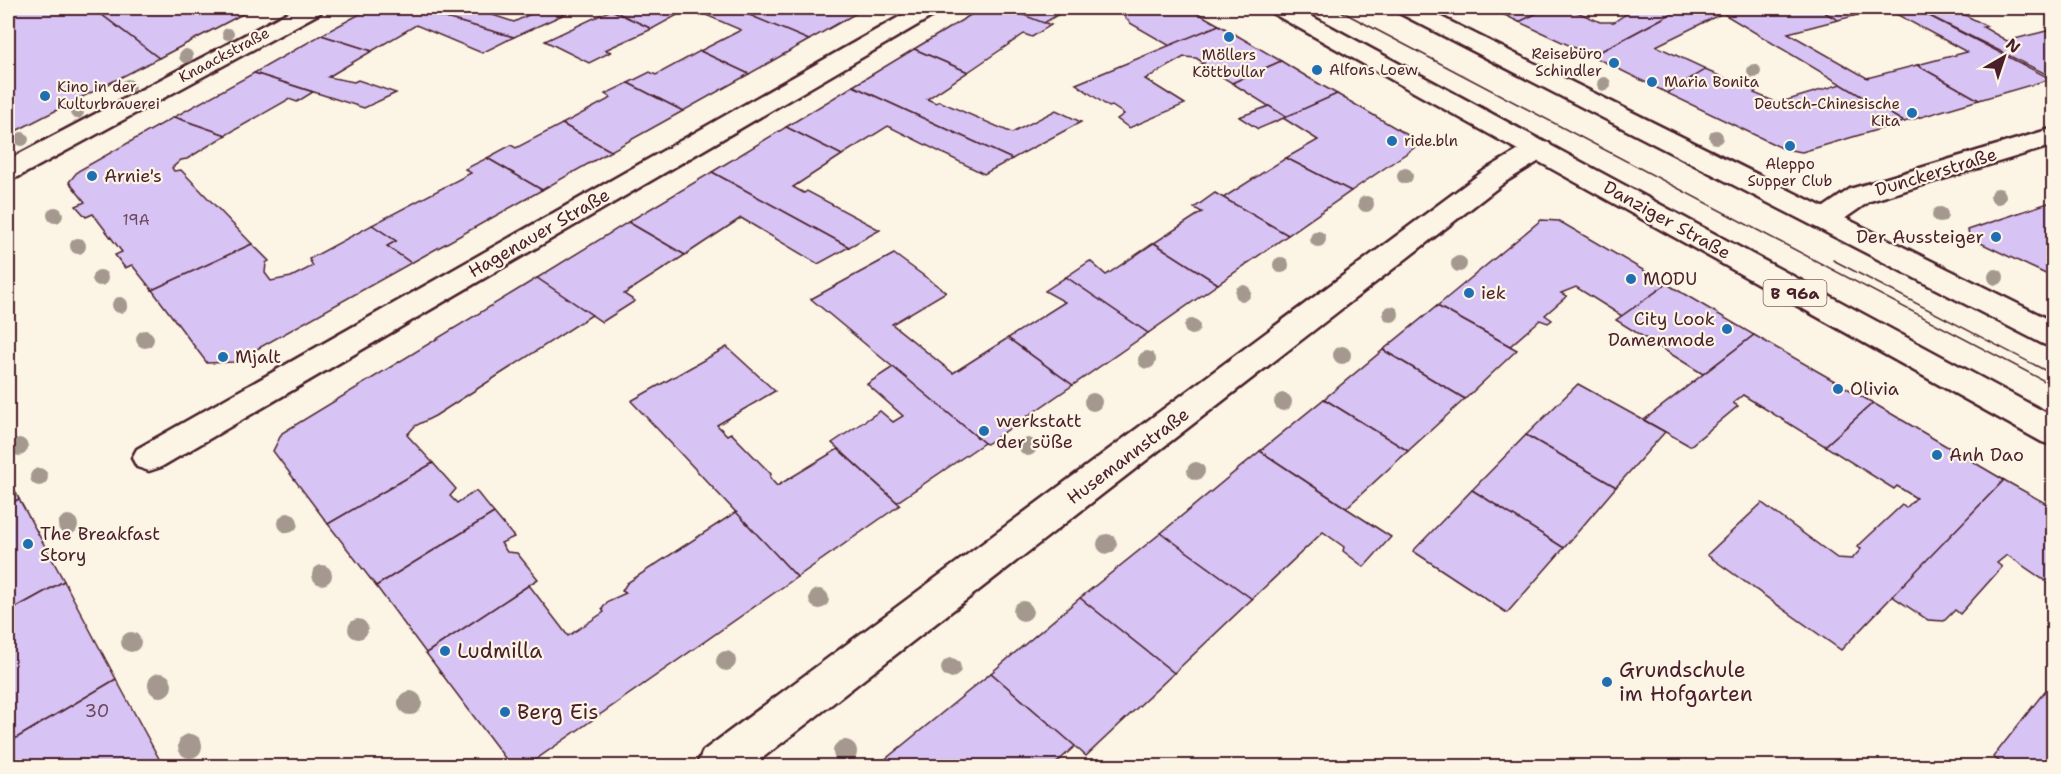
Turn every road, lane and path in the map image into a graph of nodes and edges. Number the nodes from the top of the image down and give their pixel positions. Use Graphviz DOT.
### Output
graph roads {
  1 [pos="312,8"];
  2 [pos="930,8"];
  3 [pos="1280,8"];
  4 [pos="1407,8"];
  5 [pos="2054,136"];
  6 [pos="1540,149"];
  7 [pos="8,171"];
  8 [pos="1824,220"];
  9 [pos="2054,336"];
  10 [pos="2054,433"];
  11 [pos="148,458"];
  12 [pos="718,766"];
  1 -- 7 [label="street, Knaackstraße"];
  2 -- 11 [label="street, Hagenauer Straße"];
  3 -- 6 [label="street, Danziger Straße / B 96a"];
  4 -- 8 [label="street"];
  5 -- 8 [label="street, Dunckerstraße"];
  6 -- 10 [label="street, Danziger Straße / B 96a"];
  6 -- 12 [label="street, Husemannstraße"];
  8 -- 9 [label="street"];
}
